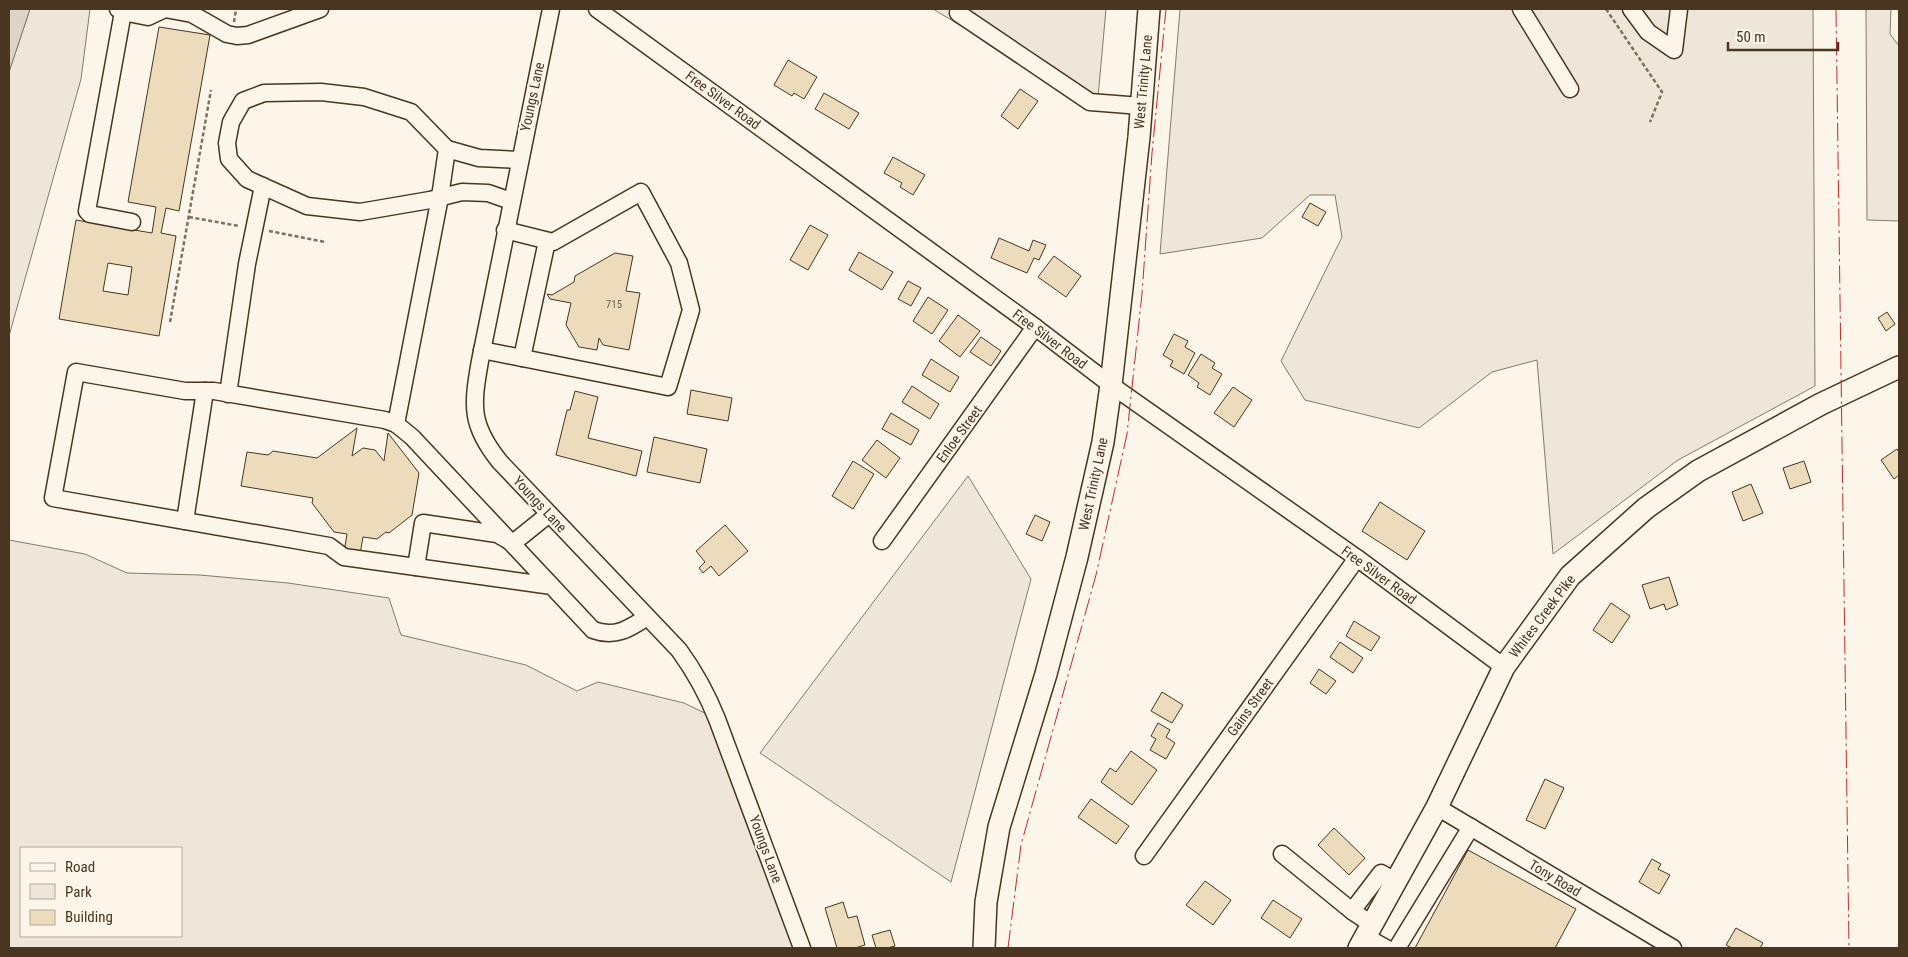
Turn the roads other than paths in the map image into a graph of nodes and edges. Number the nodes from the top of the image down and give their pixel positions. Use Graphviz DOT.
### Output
graph roads {
  1 [pos="320,9"];
  2 [pos="551,9"];
  3 [pos="597,9"];
  4 [pos="1149,9"];
  5 [pos="1521,9"];
  6 [pos="1631,9"];
  7 [pos="1679,9"];
  8 [pos="120,10"];
  9 [pos="958,13"];
  10 [pos="1570,89"];
  11 [pos="1141,106"];
  12 [pos="447,150"];
  13 [pos="519,160"];
  14 [pos="263,186"];
  15 [pos="440,197"];
  16 [pos="512,201"];
  17 [pos="132,222"];
  18 [pos="506,230"];
  19 [pos="547,241"];
  20 [pos="1035,327"];
  21 [pos="482,350"];
  22 [pos="522,358"];
  23 [pos="1899,367"];
  24 [pos="1111,385"];
  25 [pos="205,391"];
  26 [pos="228,394"];
  27 [pos="396,424"];
  28 [pos="549,514"];
  29 [pos="185,521"];
  30 [pos="882,541"];
  31 [pos="513,543"];
  32 [pos="1357,558"];
  33 [pos="416,567"];
  34 [pos="552,586"];
  35 [pos="647,617"];
  36 [pos="1504,667"];
  37 [pos="1437,807"];
  38 [pos="1471,828"];
  39 [pos="1282,854"];
  40 [pos="1144,856"];
  41 [pos="1396,882"];
  42 [pos="1352,911"];
  43 [pos="1366,937"];
  44 [pos="802,948"];
  45 [pos="984,948"];
  46 [pos="1386,948"];
  47 [pos="1397,948"];
  48 [pos="1673,948"];
  1 -- 8 [label="street"];
  2 -- 13 [label="street, Youngs Lane"];
  3 -- 20 [label="street, Free Silver Road"];
  4 -- 11 [label="main road, West Trinity Lane"];
  5 -- 10 [label="street"];
  6 -- 7 [label="street"];
  8 -- 17 [label="street"];
  9 -- 11 [label="street"];
  11 -- 24 [label="main road, West Trinity Lane"];
  12 -- 13 [label="street"];
  12 -- 14 [label="street"];
  12 -- 15 [label="street"];
  13 -- 16 [label="street, Youngs Lane"];
  14 -- 15 [label="street"];
  14 -- 26 [label="street"];
  15 -- 16 [label="street"];
  15 -- 27 [label="street"];
  16 -- 18 [label="street, Youngs Lane"];
  18 -- 19 [label="street"];
  18 -- 21 [label="street, Youngs Lane"];
  19 -- 22 [label="street"];
  19 -- 22 [label="street"];
  20 -- 24 [label="street, Free Silver Road"];
  20 -- 30 [label="street, Enloe Street"];
  21 -- 22 [label="street"];
  21 -- 28 [label="street, Youngs Lane"];
  23 -- 36 [label="main road, Whites Creek Pike"];
  24 -- 32 [label="street, Free Silver Road"];
  24 -- 45 [label="main road, West Trinity Lane"];
  25 -- 26 [label="street"];
  25 -- 29 [label="street"];
  25 -- 29 [label="street"];
  26 -- 27 [label="street"];
  27 -- 31 [label="street"];
  28 -- 31 [label="street"];
  28 -- 35 [label="street, Youngs Lane"];
  29 -- 33 [label="street"];
  31 -- 33 [label="street"];
  31 -- 34 [label="street"];
  32 -- 36 [label="street, Free Silver Road"];
  32 -- 40 [label="street, Gains Street"];
  33 -- 34 [label="street"];
  34 -- 35 [label="street"];
  35 -- 44 [label="street, Youngs Lane"];
  36 -- 37 [label="main road, Whites Creek Pike"];
  37 -- 38 [label="street, Tony Road"];
  37 -- 41 [label="main road, Whites Creek Pike"];
  38 -- 47 [label="street"];
  38 -- 48 [label="street, Tony Road"];
  39 -- 42 [label="street"];
  41 -- 42 [label="street"];
  41 -- 43 [label="main road, Whites Creek Pike"];
  42 -- 43 [label="street"];
  43 -- 46 [label="street"];
}
